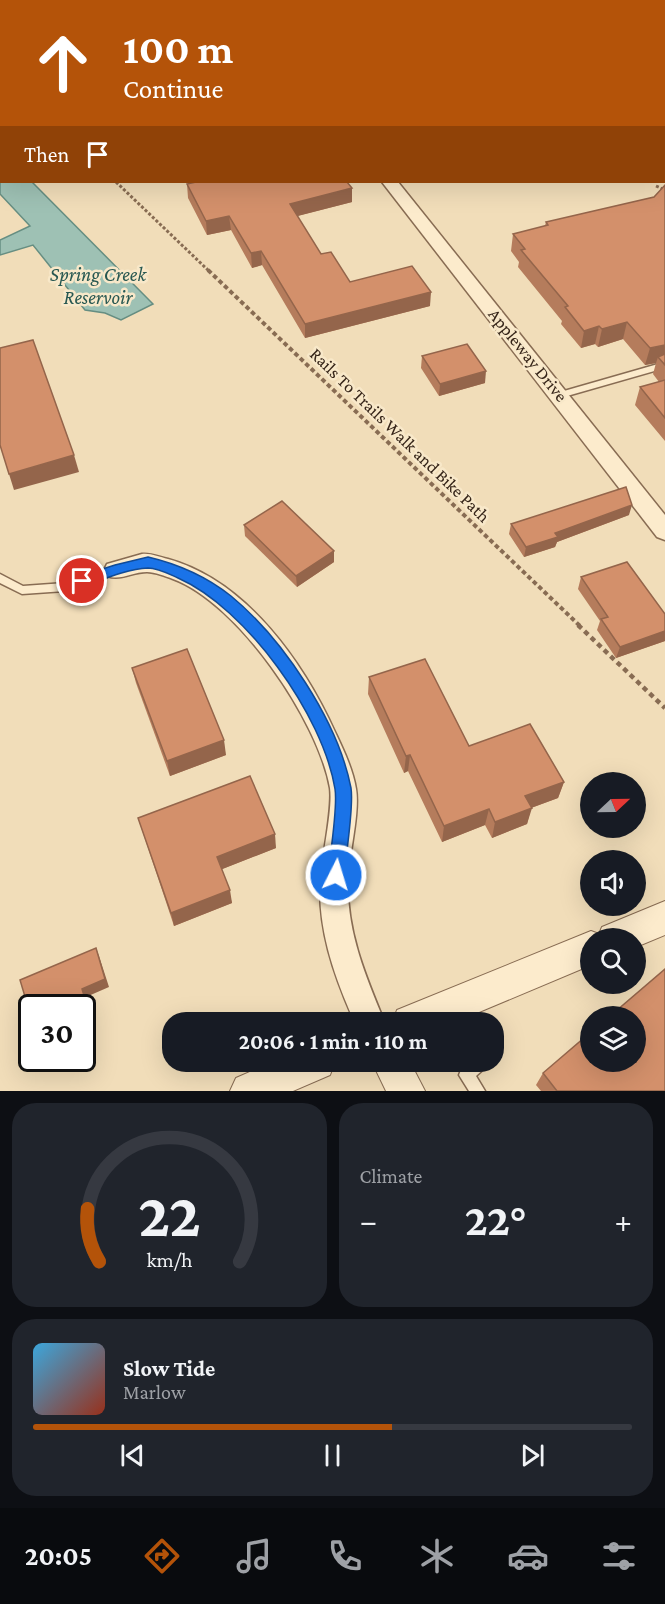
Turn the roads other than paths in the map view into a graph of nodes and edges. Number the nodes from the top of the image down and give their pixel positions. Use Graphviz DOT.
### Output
graph roads {
  1 [pos="391,183"];
  2 [pos="665,365"];
  3 [pos="560,395"];
  4 [pos="665,531"];
  5 [pos="115,570"];
  6 [pos="0,578"];
  7 [pos="665,918"];
  8 [pos="641,928"];
  9 [pos="580,953"];
  10 [pos="365,1012"];
  11 [pos="437,1012"];
  12 [pos="294,1072"];
  13 [pos="396,1072"];
  14 [pos="469,1072"];
  15 [pos="249,1091"];
  16 [pos="406,1091"];
  17 [pos="478,1091"];
  1 -- 3 [label="street, Appleway Drive"];
  2 -- 3 [label="lane"];
  3 -- 4 [label="street, Appleway Drive"];
  5 -- 6 [label="lane"];
  5 -- 10 [label="street"];
  7 -- 8 [label="street"];
  9 -- 11 [label="street"];
  12 -- 15 [label="street"];
  13 -- 16 [label="street"];
  14 -- 17 [label="lane"];
}
